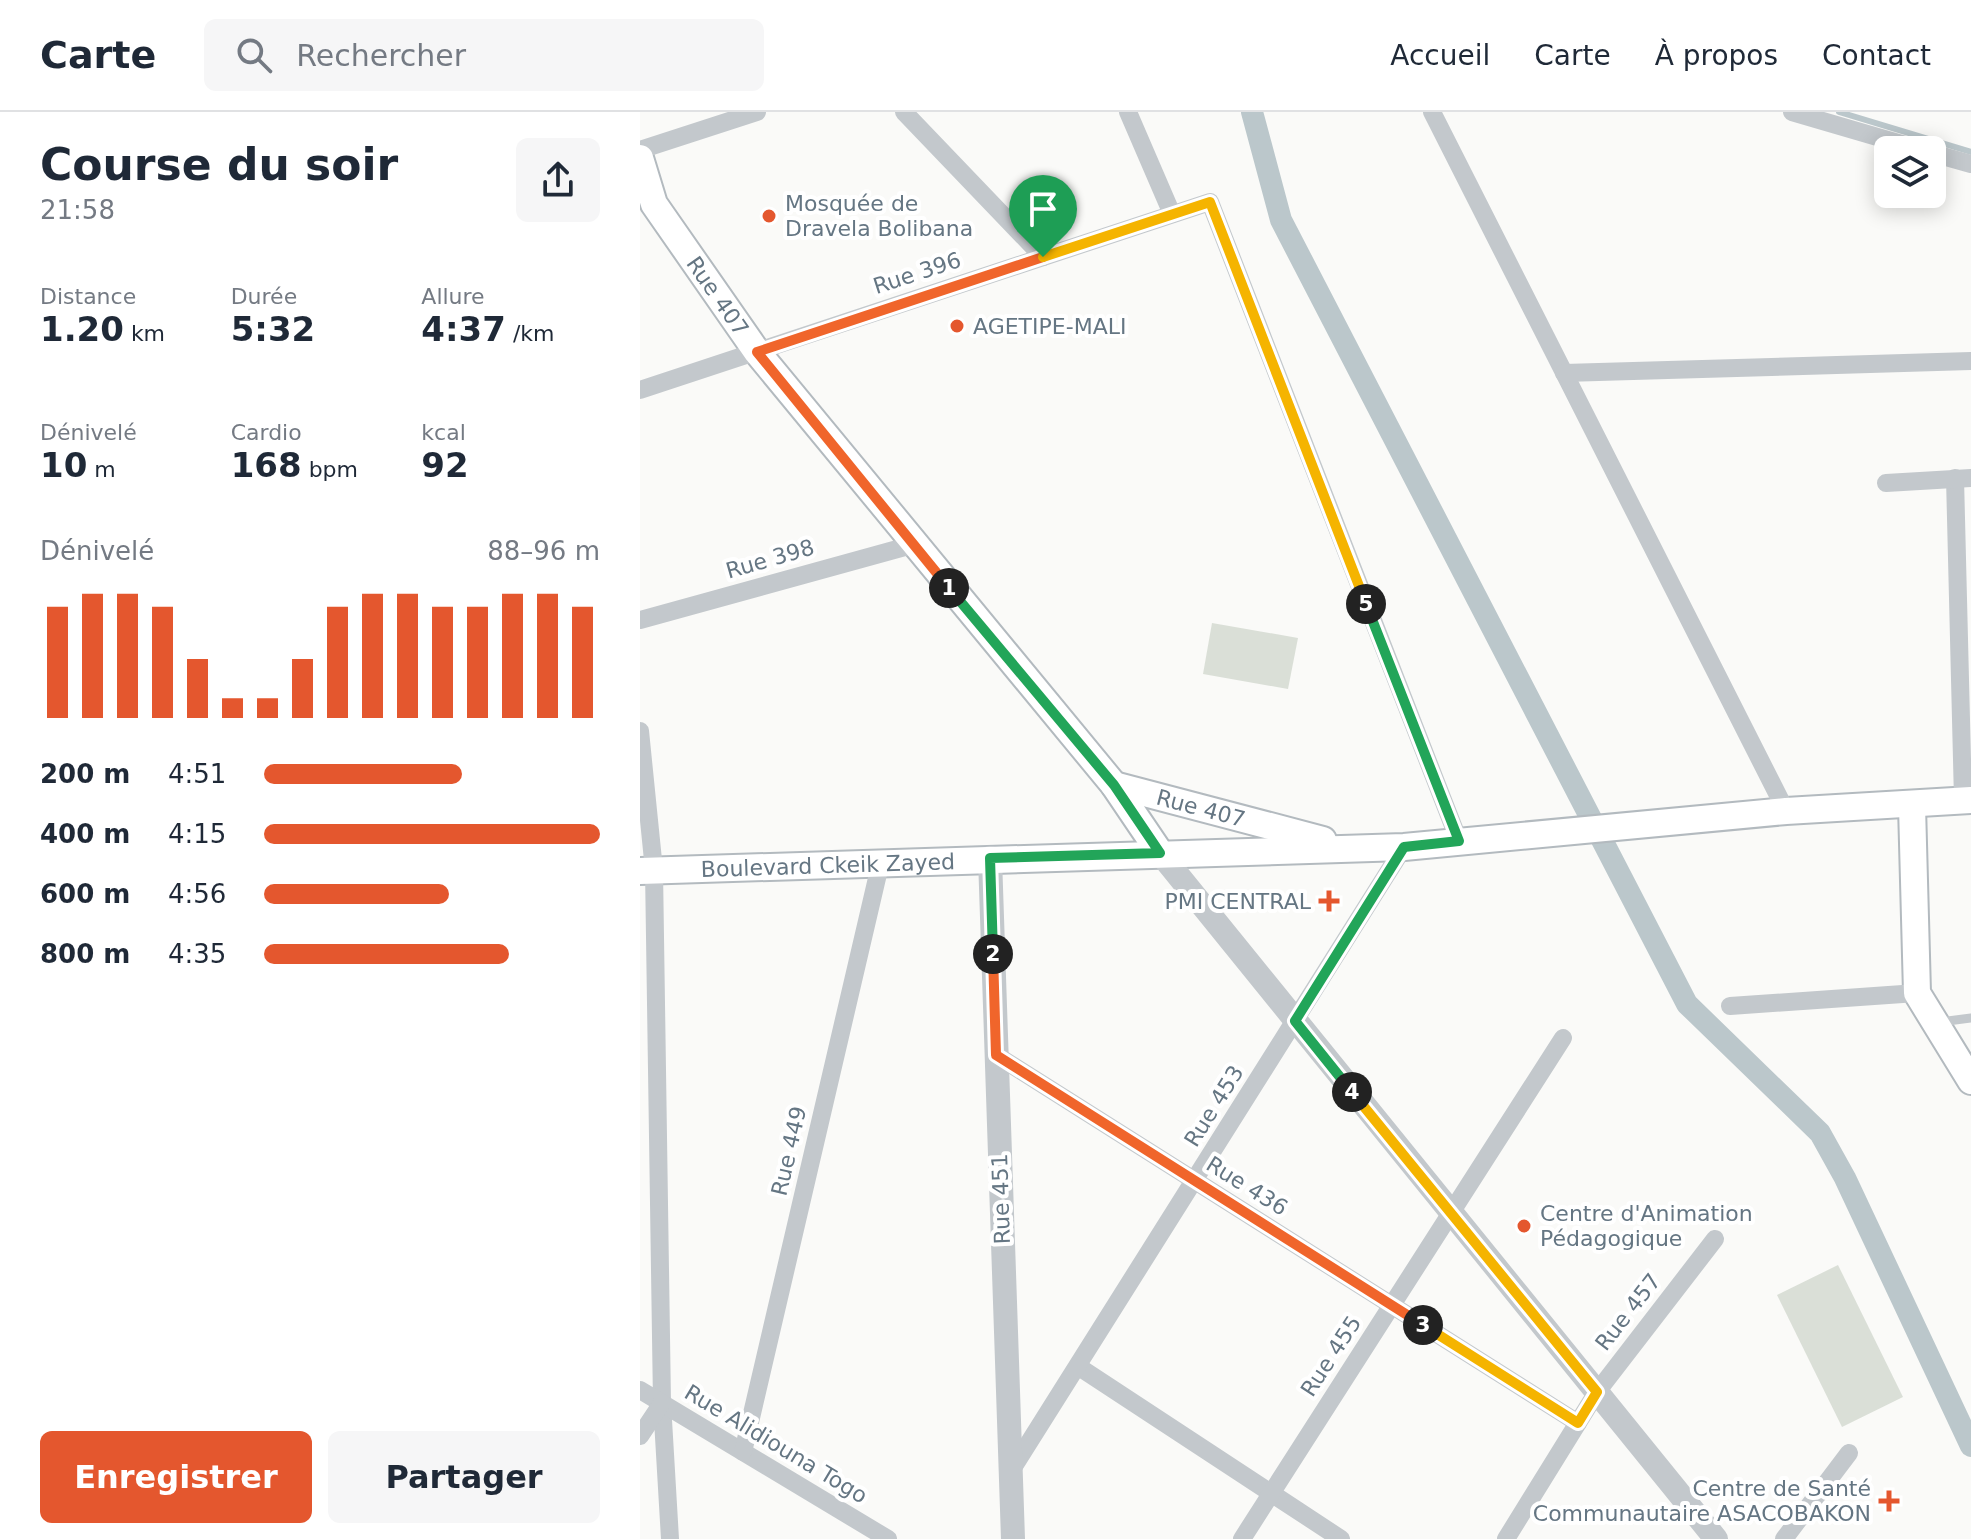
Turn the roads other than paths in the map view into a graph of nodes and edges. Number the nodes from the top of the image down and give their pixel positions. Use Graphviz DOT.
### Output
graph roads {
  1 [pos="757,112"];
  2 [pos="904,112"];
  3 [pos="1128,112"];
  4 [pos="1432,112"];
  5 [pos="1792,112"];
  6 [pos="1874,136"];
  7 [pos="640,150"];
  8 [pos="1946,157"];
  9 [pos="640,158"];
  10 [pos="1971,164"];
  11 [pos="1172,214"];
  12 [pos="1043,257"];
  13 [pos="757,352"];
  14 [pos="1971,361"];
  15 [pos="1564,373"];
  16 [pos="640,390"];
  17 [pos="1963,478"];
  18 [pos="1886,483"];
  19 [pos="912,545"];
  20 [pos="640,620"];
  21 [pos="640,731"];
  22 [pos="1114,785"];
  23 [pos="1967,800"];
  24 [pos="1912,806"];
  25 [pos="1786,811"];
  26 [pos="1459,841"];
  27 [pos="1404,847"];
  28 [pos="1354,849"];
  29 [pos="1160,853"];
  30 [pos="990,858"];
  31 [pos="881,861"];
  32 [pos="647,870"];
  33 [pos="654,963"];
  34 [pos="640,987"];
  35 [pos="1917,993"];
  36 [pos="1730,1006"];
  37 [pos="1971,1018"];
  38 [pos="1295,1021"];
  39 [pos="1932,1023"];
  40 [pos="1563,1038"];
  41 [pos="996,1055"];
  42 [pos="1971,1081"];
  43 [pos="1195,1182"];
  44 [pos="1450,1210"];
  45 [pos="1715,1239"];
  46 [pos="1392,1305"];
  47 [pos="1079,1367"];
  48 [pos="640,1390"];
  49 [pos="1597,1392"];
  50 [pos="662,1403"];
  51 [pos="1578,1423"];
  52 [pos="640,1436"];
  53 [pos="743,1452"];
  54 [pos="1849,1453"];
  55 [pos="1011,1471"];
  56 [pos="1271,1493"];
  57 [pos="670,1539"];
  58 [pos="888,1539"];
  59 [pos="1013,1539"];
  60 [pos="1242,1539"];
  61 [pos="1341,1539"];
  62 [pos="1506,1539"];
  63 [pos="1716,1539"];
  64 [pos="1784,1539"];
  1 -- 7 [label="street"];
  2 -- 12 [label="street"];
  3 -- 11 [label="street"];
  4 -- 15 [label="street"];
  5 -- 6 [label="street"];
  8 -- 10 [label="street"];
  9 -- 13 [label="main road, Rue 407"];
  11 -- 12 [label="street, Rue 396"];
  11 -- 26 [label="street, Rue 396"];
  12 -- 13 [label="street, Rue 396"];
  13 -- 16 [label="street, Rue 396"];
  13 -- 19 [label="main road, Rue 407"];
  14 -- 15 [label="street"];
  15 -- 25 [label="street"];
  17 -- 18 [label="street"];
  17 -- 23 [label="street"];
  19 -- 20 [label="street, Rue 398"];
  19 -- 22 [label="main road, Rue 407"];
  21 -- 32 [label="street"];
  22 -- 28 [label="main road, Rue 407"];
  22 -- 29 [label="main road"];
  23 -- 24 [label="main road, Boulevard Ckeik Zayed"];
  24 -- 25 [label="main road, Boulevard Ckeik Zayed"];
  24 -- 35 [label="main road"];
  25 -- 26 [label="main road, Boulevard Ckeik Zayed"];
  26 -- 27 [label="main road, Boulevard Ckeik Zayed"];
  27 -- 28 [label="main road, Boulevard Ckeik Zayed"];
  27 -- 38 [label="street, Rue 453"];
  28 -- 29 [label="main road, Boulevard Ckeik Zayed"];
  29 -- 30 [label="main road, Boulevard Ckeik Zayed"];
  29 -- 38 [label="street"];
  30 -- 31 [label="main road, Boulevard Ckeik Zayed"];
  30 -- 41 [label="street, Rue 451"];
  31 -- 32 [label="main road, Boulevard Ckeik Zayed"];
  31 -- 53 [label="street, Rue 449"];
  32 -- 33 [label="street"];
  33 -- 34 [label="street"];
  33 -- 50 [label="street"];
  35 -- 36 [label="street"];
  35 -- 39 [label="main road"];
  37 -- 39 [label="lane"];
  38 -- 43 [label="street, Rue 453"];
  38 -- 44 [label="street"];
  39 -- 42 [label="main road"];
  40 -- 44 [label="street, Rue 455"];
  41 -- 43 [label="street, Rue 436"];
  41 -- 55 [label="street, Rue 451"];
  43 -- 46 [label="street, Rue 436"];
  43 -- 47 [label="street, Rue 453"];
  44 -- 46 [label="street, Rue 455"];
  44 -- 49 [label="street"];
  45 -- 49 [label="street, Rue 457"];
  46 -- 51 [label="street, Rue 436"];
  46 -- 56 [label="street, Rue 455"];
  47 -- 55 [label="street, Rue 453"];
  47 -- 56 [label="street"];
  48 -- 50 [label="street, Rue Alidiouna Togo"];
  49 -- 51 [label="street, Rue 457"];
  49 -- 63 [label="street"];
  50 -- 52 [label="street"];
  50 -- 53 [label="street, Rue Alidiouna Togo"];
  50 -- 57 [label="street"];
  51 -- 62 [label="street, Rue 457"];
  53 -- 58 [label="street, Rue Alidiouna Togo"];
  54 -- 64 [label="street"];
  55 -- 59 [label="street, Rue 451"];
  56 -- 60 [label="street, Rue 455"];
  56 -- 61 [label="street"];
}
